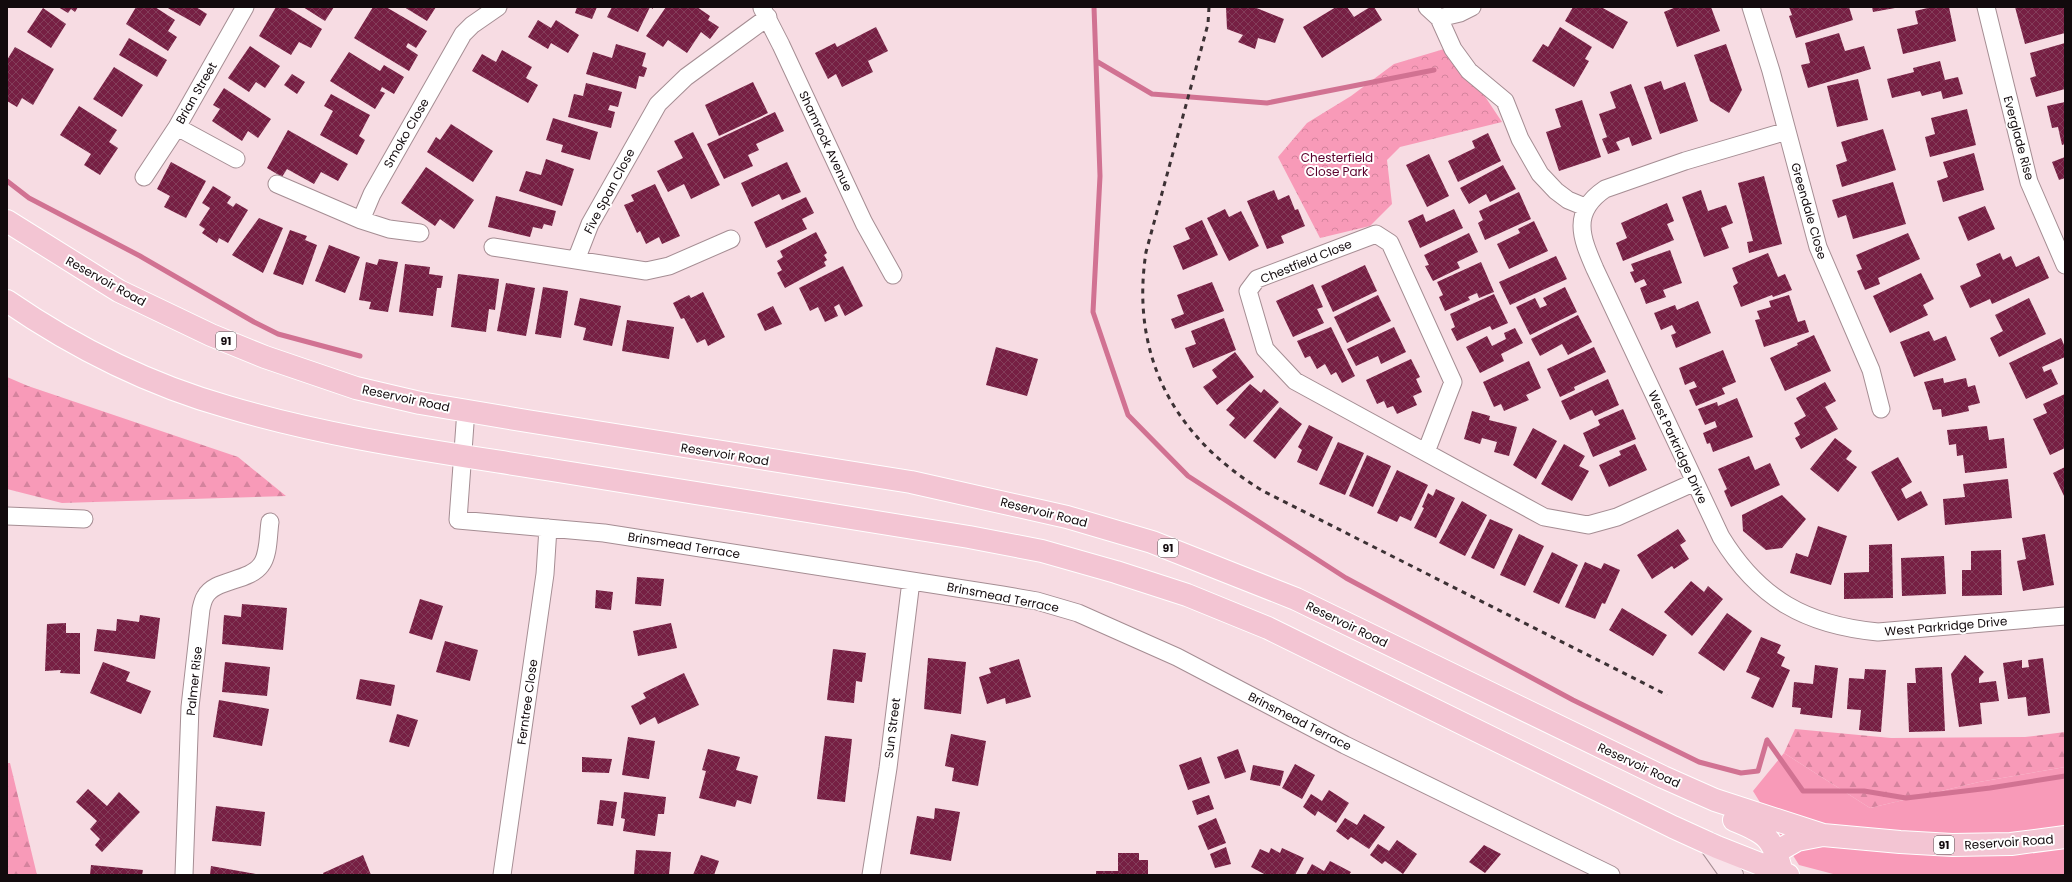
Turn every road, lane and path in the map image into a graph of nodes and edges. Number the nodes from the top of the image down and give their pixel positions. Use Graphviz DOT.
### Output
graph roads {
  1 [pos="245,7"];
  2 [pos="498,7"];
  3 [pos="1472,7"];
  4 [pos="1751,7"];
  5 [pos="1986,7"];
  6 [pos="765,12"];
  7 [pos="1433,12"];
  8 [pos="177,127"];
  9 [pos="1787,131"];
  10 [pos="236,159"];
  11 [pos="144,177"];
  12 [pos="277,184"];
  13 [pos="1585,207"];
  14 [pos="361,220"];
  15 [pos="7,221"];
  16 [pos="420,233"];
  17 [pos="731,239"];
  18 [pos="493,247"];
  19 [pos="576,260"];
  20 [pos="2065,265"];
  21 [pos="893,275"];
  22 [pos="7,301"];
  23 [pos="1881,409"];
  24 [pos="466,410"];
  25 [pos="1426,452"];
  26 [pos="463,456"];
  27 [pos="1695,482"];
  28 [pos="7,516"];
  29 [pos="84,519"];
  30 [pos="270,522"];
  31 [pos="548,528"];
  32 [pos="911,581"];
  33 [pos="2065,616"];
  34 [pos="1469,683"];
  35 [pos="1823,834"];
  36 [pos="2065,837"];
  37 [pos="1710,844"];
  38 [pos="1777,870"];
  39 [pos="184,875"];
  40 [pos="502,875"];
  41 [pos="871,875"];
  42 [pos="1611,875"];
  43 [pos="1732,875"];
  1 -- 8 [label="street, Brian Street"];
  2 -- 14 [label="street, Smoko Close"];
  3 -- 7 [label="street"];
  4 -- 9 [label="street, Greendale Close"];
  5 -- 20 [label="street, Everglade Rise"];
  6 -- 19 [label="street, Five Span Close"];
  6 -- 21 [label="street, Shamrock Avenue"];
  7 -- 13 [label="street"];
  8 -- 10 [label="street"];
  8 -- 11 [label="street, Brian Street"];
  9 -- 13 [label="street"];
  9 -- 23 [label="street, Greendale Close"];
  12 -- 14 [label="street"];
  13 -- 27 [label="street, West Parkridge Drive"];
  14 -- 16 [label="street"];
  15 -- 24 [label="main road, Reservoir Road / 91"];
  17 -- 19 [label="street"];
  18 -- 19 [label="street"];
  22 -- 26 [label="main road"];
  24 -- 26 [label="street"];
  24 -- 34 [label="main road, Reservoir Road / 91"];
  25 -- 25 [label="street, Chestfield Close"];
  25 -- 27 [label="street, Chestfield Close"];
  26 -- 31 [label="street, Brinsmead Terrace"];
  26 -- 37 [label="main road"];
  27 -- 33 [label="street, West Parkridge Drive"];
  28 -- 29 [label="street"];
  30 -- 39 [label="street, Palmer Rise"];
  31 -- 32 [label="street, Brinsmead Terrace"];
  31 -- 40 [label="street, Ferntree Close"];
  32 -- 41 [label="street, Sun Street"];
  32 -- 42 [label="street, Brinsmead Terrace"];
  34 -- 35 [label="main road, Reservoir Road / 91"];
  34 -- 38 [label="main road"];
  35 -- 36 [label="main road, Reservoir Road / 91"];
  35 -- 38 [label="main road"];
  37 -- 38 [label="main road"];
  37 -- 43 [label="street"];
}
